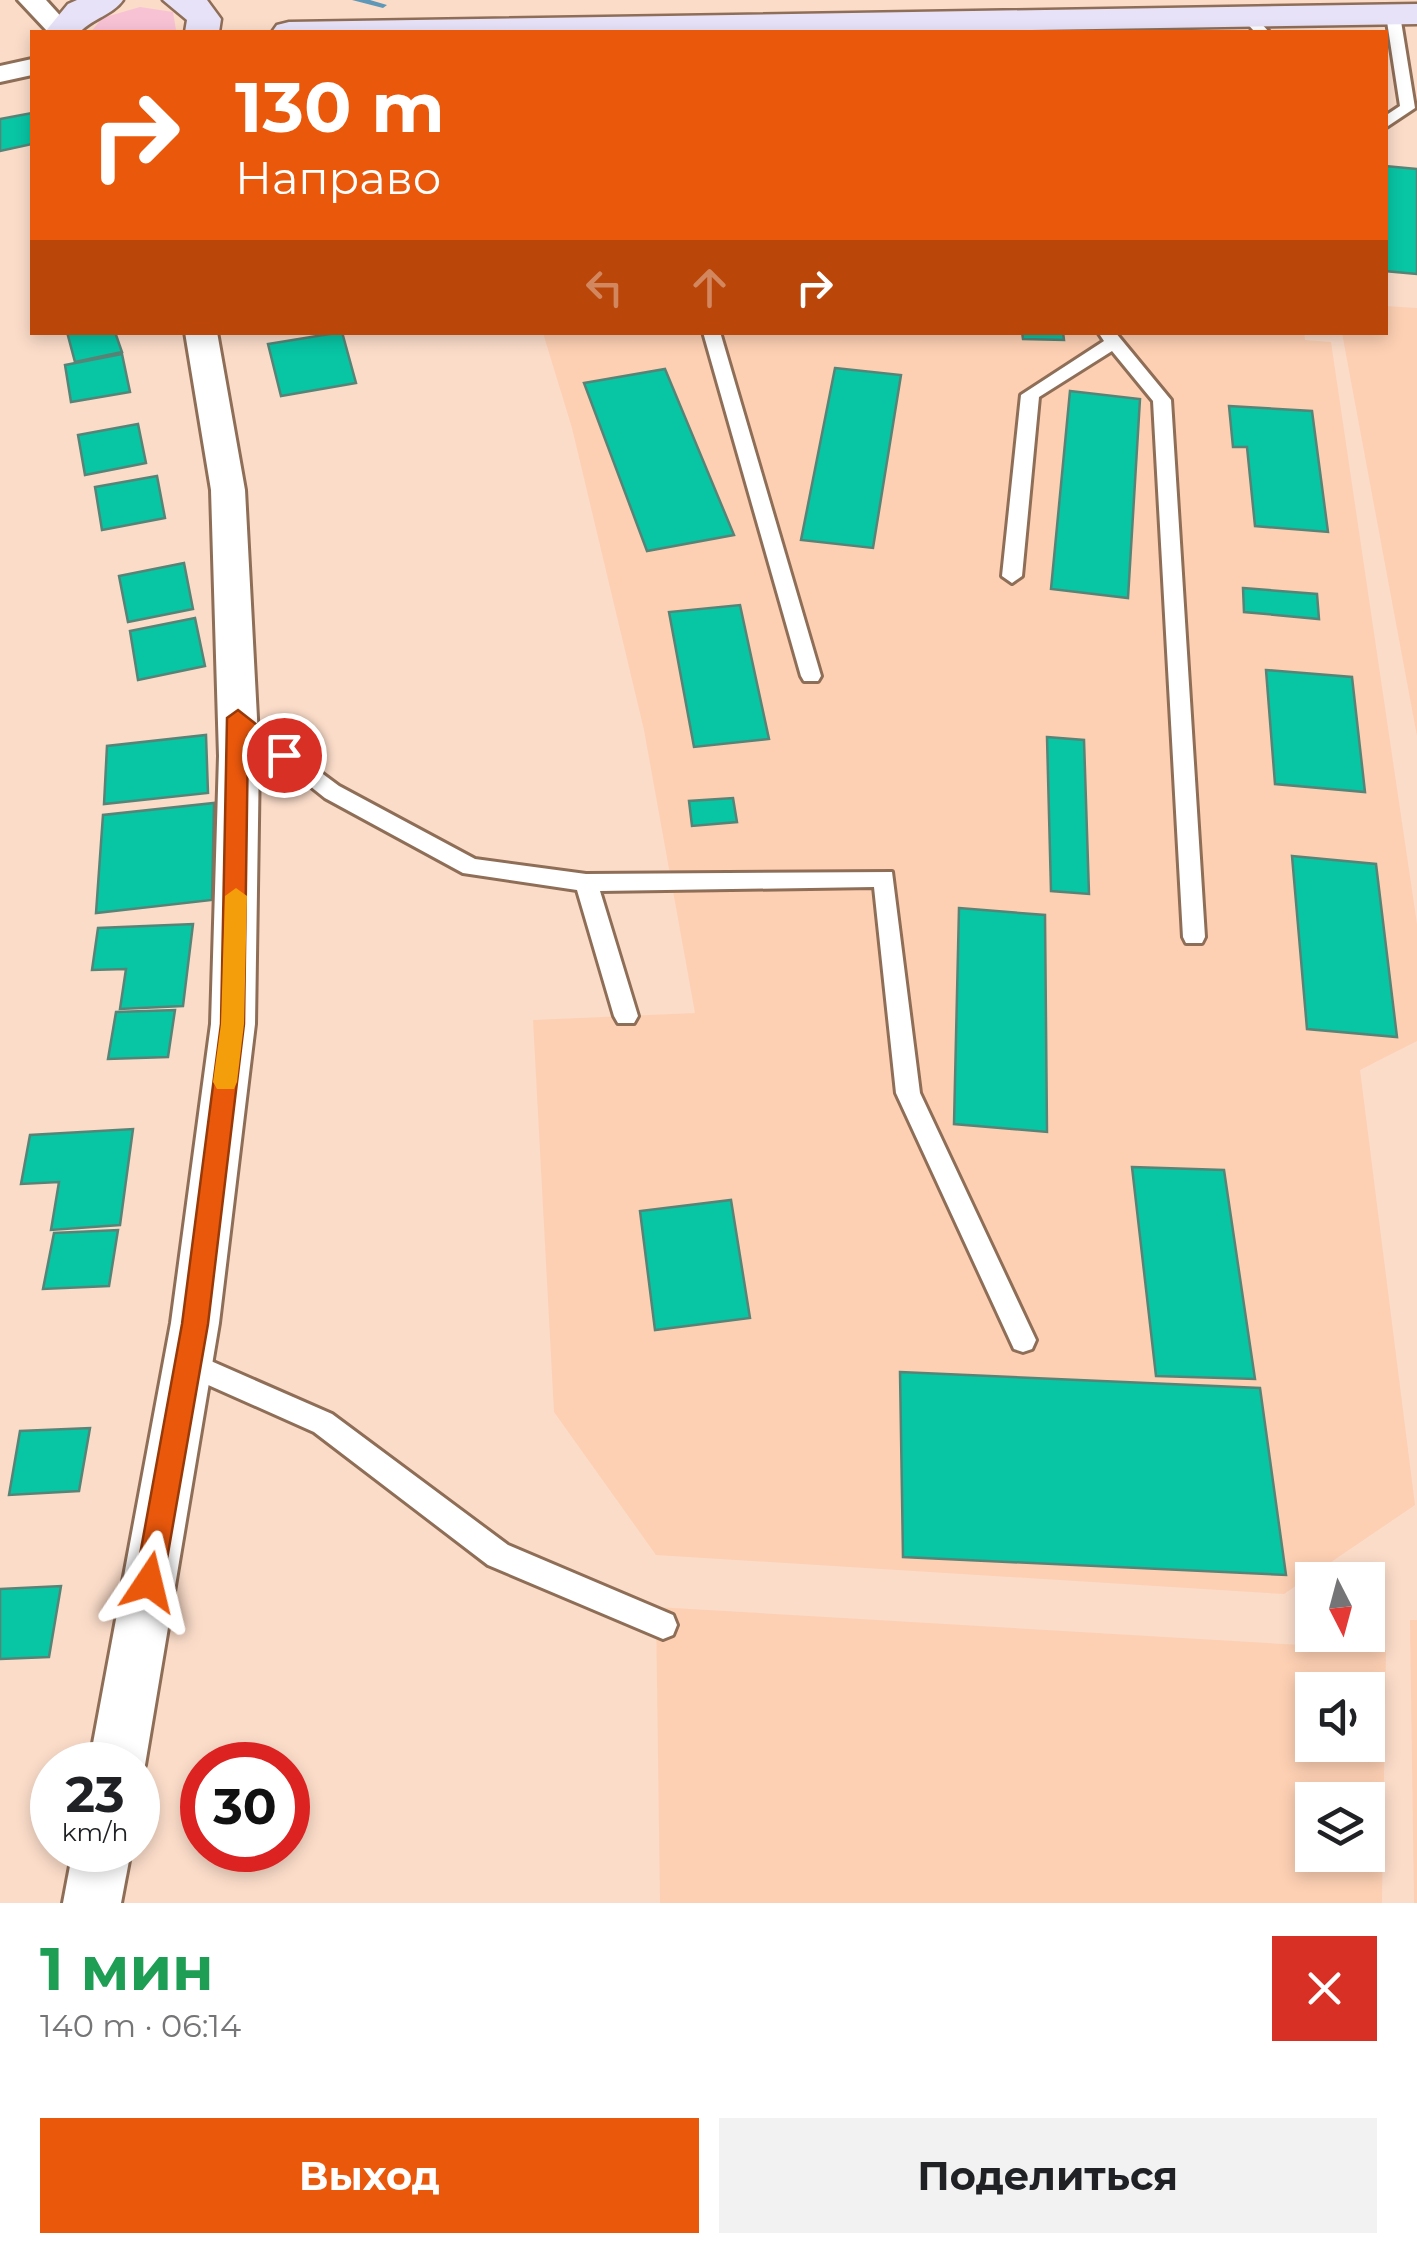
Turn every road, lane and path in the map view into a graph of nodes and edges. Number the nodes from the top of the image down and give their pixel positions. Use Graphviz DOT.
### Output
graph roads {
  1 [pos="31,0"];
  2 [pos="106,0"];
  3 [pos="180,0"];
  4 [pos="1405,15"];
  5 [pos="1254,24"];
  6 [pos="1024,25"];
  7 [pos="60,30"];
  8 [pos="64,30"];
  9 [pos="202,30"];
  10 [pos="498,30"];
  11 [pos="30,67"];
  12 [pos="0,74"];
  13 [pos="1388,121"];
  14 [pos="202,335"];
  15 [pos="712,335"];
  16 [pos="1110,337"];
  17 [pos="1012,576"];
  18 [pos="811,676"];
  19 [pos="238,718"];
  20 [pos="586,882"];
  21 [pos="1194,938"];
  22 [pos="626,1016"];
  23 [pos="1023,1340"];
  24 [pos="188,1363"];
  25 [pos="663,1625"];
  26 [pos="121,1742"];
  27 [pos="98,1872"];
  28 [pos="92,1903"];
  1 -- 7 [label="street"];
  2 -- 8 [label="street"];
  3 -- 9 [label="street"];
  4 -- 5 [label="street"];
  4 -- 13 [label="lane"];
  5 -- 6 [label="street"];
  6 -- 10 [label="street"];
  11 -- 12 [label="street"];
  14 -- 19 [label="street"];
  15 -- 18 [label="lane"];
  16 -- 17 [label="lane"];
  16 -- 21 [label="lane"];
  19 -- 20 [label="lane"];
  19 -- 24 [label="street"];
  20 -- 22 [label="lane"];
  20 -- 23 [label="lane"];
  24 -- 25 [label="lane"];
  24 -- 26 [label="street"];
  27 -- 28 [label="street"];
}
